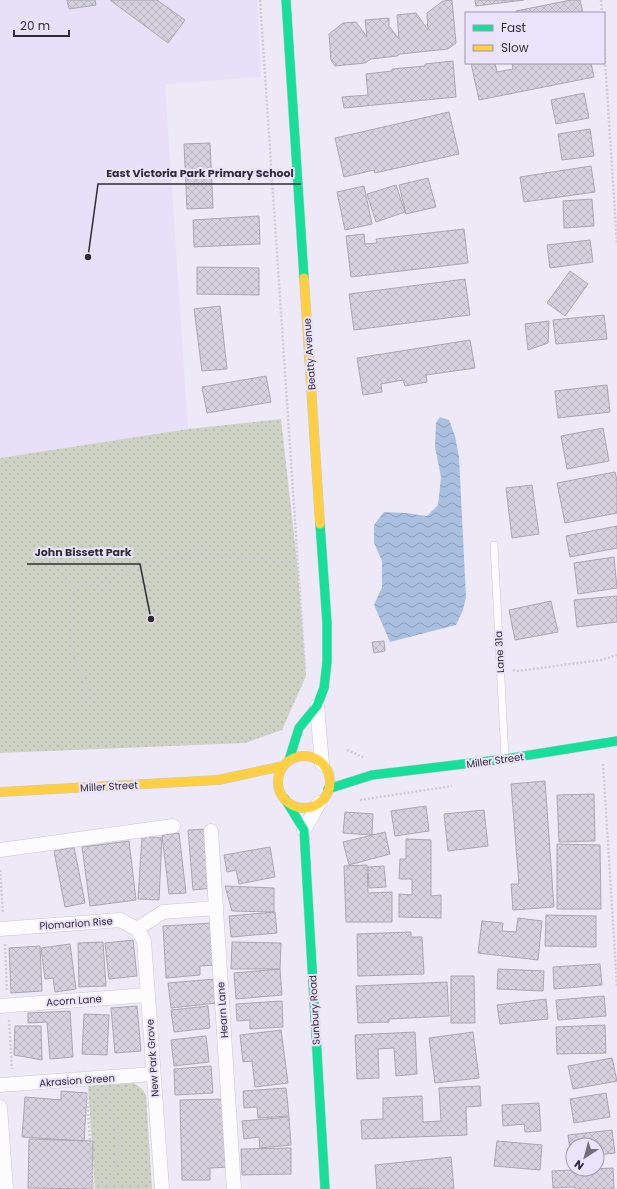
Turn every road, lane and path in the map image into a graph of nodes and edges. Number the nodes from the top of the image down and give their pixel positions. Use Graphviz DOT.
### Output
graph roads {
  1 [pos="260,0"];
  2 [pos="286,0"];
  3 [pos="601,0"];
  4 [pos="602,12"];
  5 [pos="605,60"];
  6 [pos="617,244"];
  7 [pos="494,545"];
  8 [pos="37,552"];
  9 [pos="298,562"];
  10 [pos="74,587"];
  11 [pos="617,655"];
  12 [pos="500,668"];
  13 [pos="306,676"];
  14 [pos="92,698"];
  15 [pos="317,706"];
  16 [pos="617,741"];
  17 [pos="505,759"];
  18 [pos="286,763"];
  19 [pos="603,764"];
  20 [pos="323,766"];
  21 [pos="340,770"];
  22 [pos="354,772"];
  23 [pos="372,775"];
  24 [pos="218,780"];
  25 [pos="248,783"];
  26 [pos="328,789"];
  27 [pos="0,792"];
  28 [pos="285,799"];
  29 [pos="318,803"];
  30 [pos="173,826"];
  31 [pos="304,830"];
  32 [pos="211,831"];
  33 [pos="0,850"];
  34 [pos="0,870"];
  35 [pos="216,908"];
  36 [pos="2,929"];
  37 [pos="137,929"];
  38 [pos="617,986"];
  39 [pos="148,995"];
  40 [pos="4,1005"];
  41 [pos="153,1074"];
  42 [pos="91,1079"];
  43 [pos="7,1085"];
  44 [pos="0,1107"];
  45 [pos="6,1189"];
  46 [pos="93,1189"];
  47 [pos="106,1189"];
  48 [pos="162,1189"];
  49 [pos="234,1189"];
  50 [pos="325,1189"];
  1 -- 9 [label="path"];
  2 -- 15 [label="street, Beatty Avenue"];
  3 -- 4 [label="path"];
  5 -- 6 [label="path"];
  7 -- 12 [label="lane, Lane 31a"];
  8 -- 10 [label="path"];
  9 -- 10 [label="path"];
  9 -- 13 [label="path"];
  10 -- 14 [label="path"];
  11 -- 12 [label="path"];
  12 -- 17 [label="lane, Lane 31a"];
  15 -- 18 [label="street, Beatty Avenue"];
  15 -- 20 [label="street, Beatty Avenue"];
  16 -- 17 [label="street, Miller Street"];
  17 -- 23 [label="street, Miller Street"];
  18 -- 20 [label="street"];
  18 -- 24 [label="street, Miller Street"];
  18 -- 28 [label="street"];
  19 -- 38 [label="path"];
  20 -- 21 [label="street"];
  20 -- 26 [label="street"];
  22 -- 23 [label="street, Miller Street"];
  23 -- 26 [label="street, Miller Street"];
  24 -- 25 [label="street, Miller Street"];
  24 -- 27 [label="street, Miller Street"];
  26 -- 29 [label="street"];
  28 -- 29 [label="street"];
  28 -- 31 [label="street, Sunbury Road"];
  29 -- 31 [label="street"];
  30 -- 33 [label="street"];
  31 -- 50 [label="street, Sunbury Road"];
  32 -- 35 [label="street, Hearn Lane"];
  34 -- 36 [label="path"];
  35 -- 37 [label="street"];
  35 -- 49 [label="street, Hearn Lane"];
  36 -- 37 [label="street, Plomarion Rise"];
  36 -- 40 [label="path"];
  37 -- 39 [label="street, New Park Grove"];
  39 -- 40 [label="street, Acorn Lane"];
  39 -- 41 [label="street, New Park Grove"];
  40 -- 43 [label="path"];
  41 -- 42 [label="street, Akrasion Green"];
  41 -- 48 [label="street, New Park Grove"];
  42 -- 43 [label="street, Akrasion Green"];
  42 -- 46 [label="path"];
  42 -- 47 [label="path"];
  44 -- 45 [label="street"];
}
